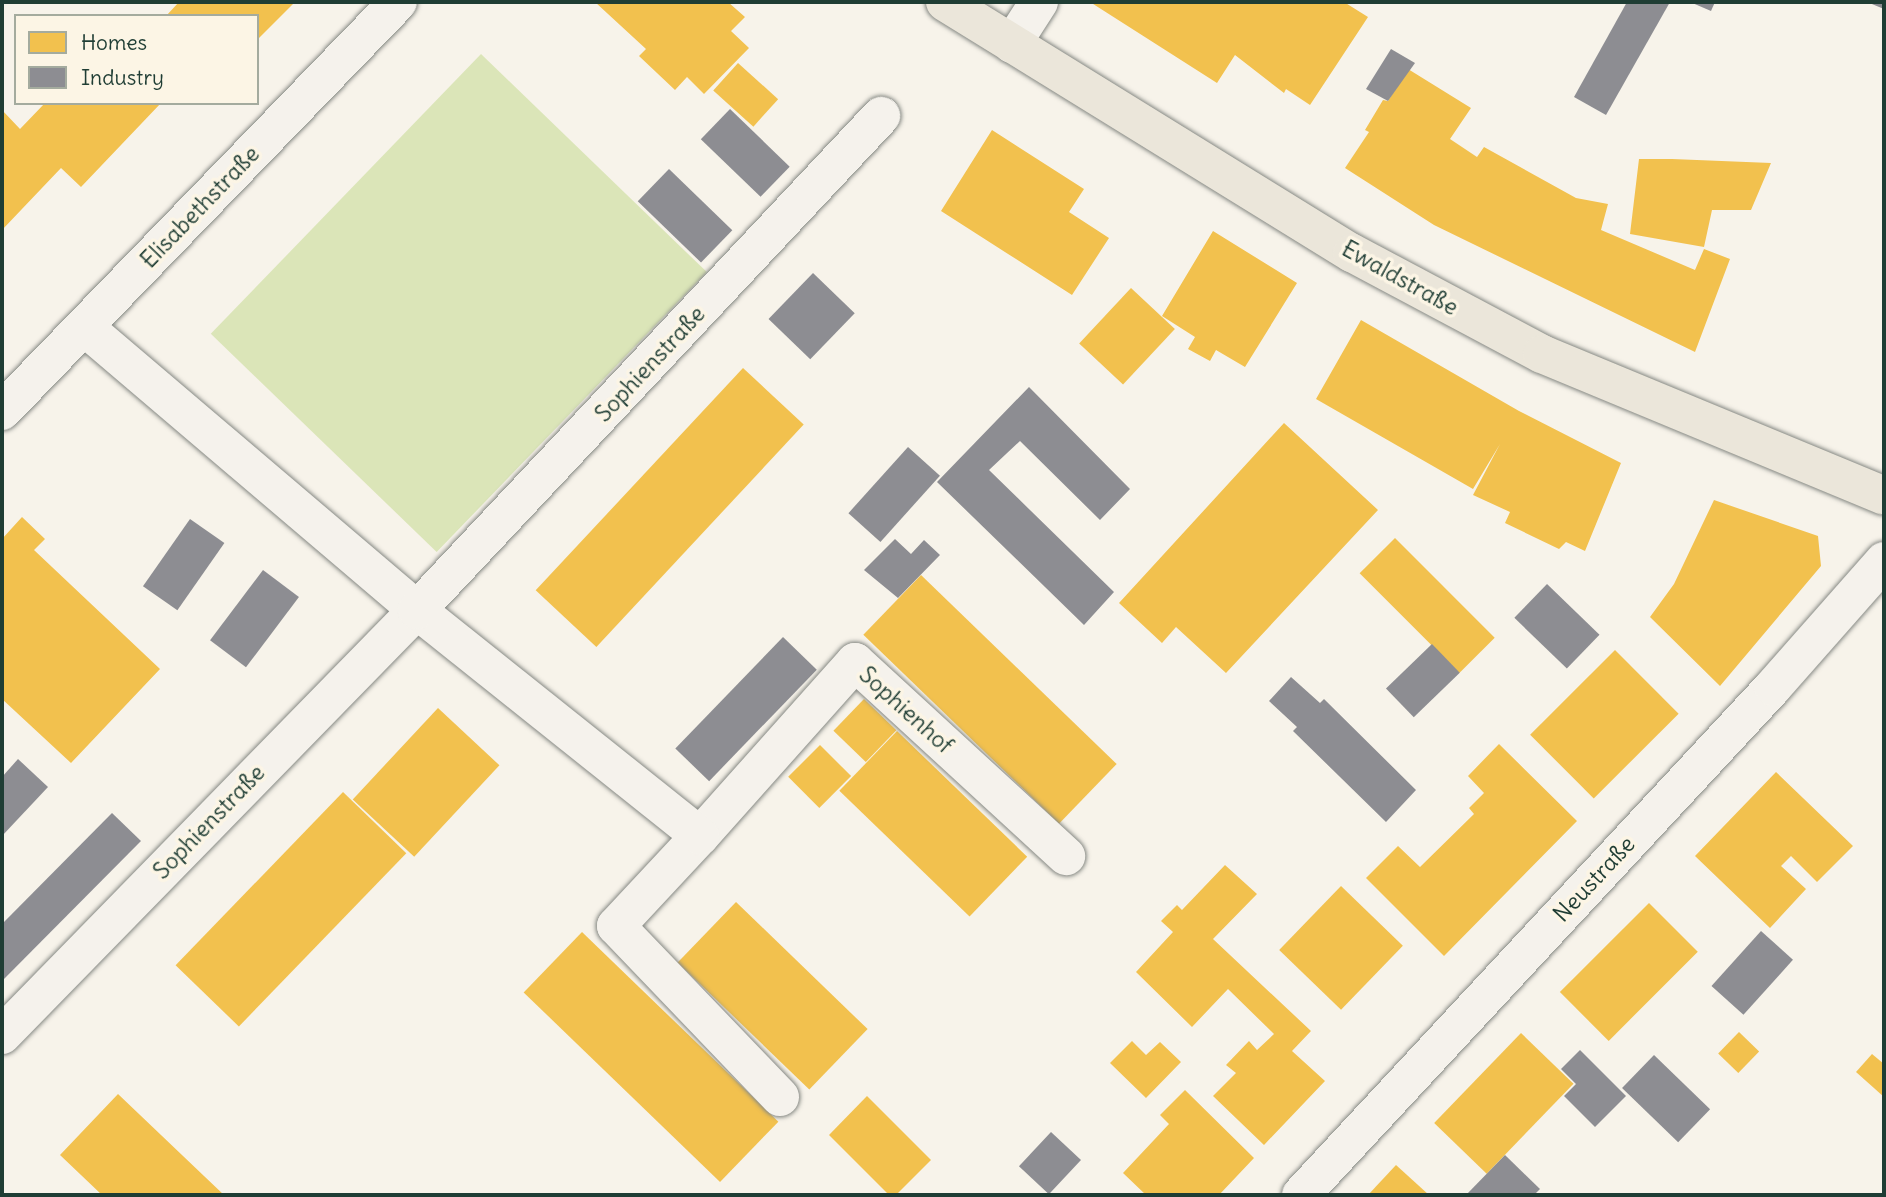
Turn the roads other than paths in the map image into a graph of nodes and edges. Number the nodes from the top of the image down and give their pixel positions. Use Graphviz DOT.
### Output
graph roads {
  1 [pos="398,2"];
  2 [pos="945,2"];
  3 [pos="1039,2"];
  4 [pos="1012,44"];
  5 [pos="881,116"];
  6 [pos="84,327"];
  7 [pos="2,411"];
  8 [pos="1884,496"];
  9 [pos="1884,561"];
  10 [pos="417,610"];
  11 [pos="700,836"];
  12 [pos="1066,856"];
  13 [pos="2,1035"];
  14 [pos="780,1097"];
  15 [pos="1301,1195"];
  1 -- 6 [label="street, Elisabethstraße"];
  2 -- 4 [label="main road, Ewaldstraße"];
  3 -- 4 [label="street"];
  4 -- 8 [label="main road, Ewaldstraße"];
  5 -- 10 [label="street, Sophienstraße"];
  6 -- 7 [label="street, Elisabethstraße"];
  6 -- 10 [label="street"];
  9 -- 15 [label="street, Neustraße"];
  10 -- 11 [label="street"];
  10 -- 13 [label="street, Sophienstraße"];
  11 -- 12 [label="street, Sophienhof"];
  11 -- 14 [label="street, Sophienhof"];
}
